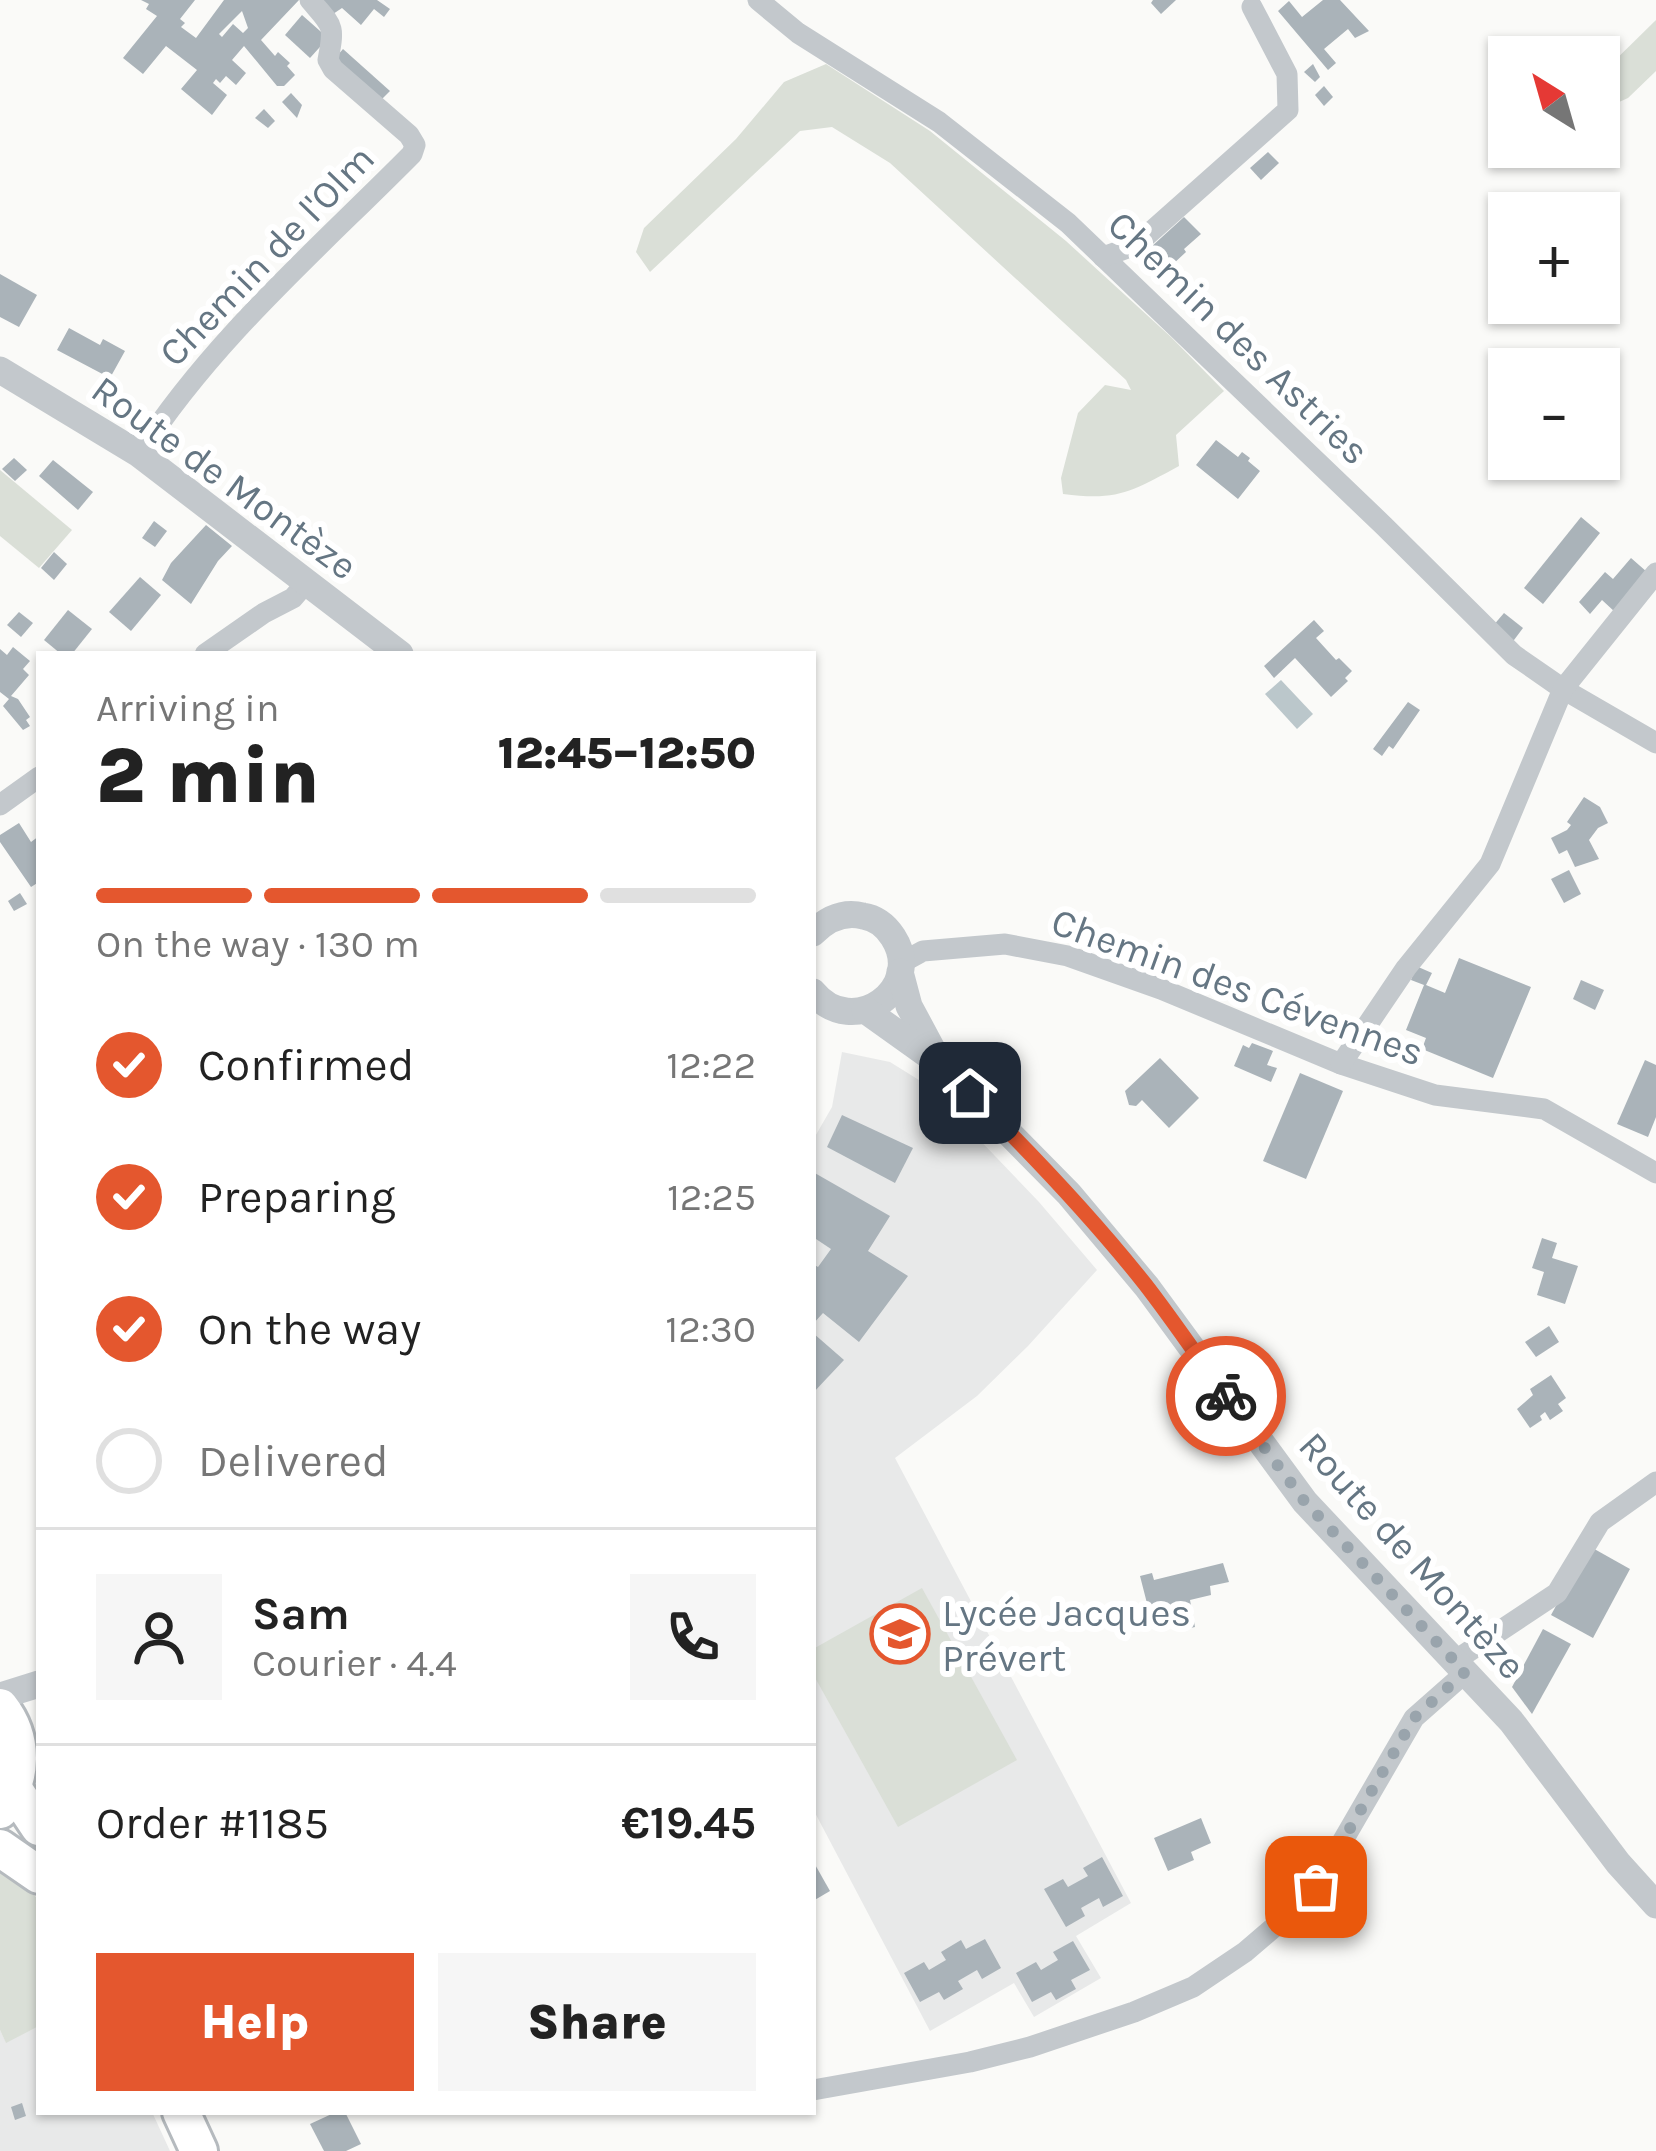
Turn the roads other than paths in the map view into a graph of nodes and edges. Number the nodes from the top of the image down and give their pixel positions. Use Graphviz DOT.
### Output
graph roads {
  1 [pos="310,0"];
  2 [pos="758,0"];
  3 [pos="1252,7"];
  4 [pos="1103,257"];
  5 [pos="0,370"];
  6 [pos="139,454"];
  7 [pos="1656,573"];
  8 [pos="305,584"];
  9 [pos="209,651"];
  10 [pos="396,651"];
  11 [pos="1563,689"];
  12 [pos="1656,742"];
  13 [pos="36,779"];
  14 [pos="0,805"];
  15 [pos="817,924"];
  16 [pos="905,957"];
  17 [pos="816,995"];
  18 [pos="855,1011"];
  19 [pos="816,1026"];
  20 [pos="939,1062"];
  21 [pos="1341,1064"];
  22 [pos="1656,1173"];
  23 [pos="1656,1482"];
  24 [pos="1461,1666"];
  25 [pos="36,1685"];
  26 [pos="0,1696"];
  27 [pos="0,1707"];
  28 [pos="18,1774"];
  29 [pos="36,1819"];
  30 [pos="0,1848"];
  31 [pos="36,1873"];
  32 [pos="1656,1905"];
  33 [pos="816,2089"];
  34 [pos="182,2115"];
  35 [pos="199,2151"];
  1 -- 6 [label="street, Chemin de l'Olm"];
  2 -- 4 [label="street, Chemin des Astries"];
  3 -- 4 [label="street"];
  4 -- 11 [label="street, Chemin des Astries"];
  5 -- 6 [label="street, Route de Montèze"];
  6 -- 8 [label="street, Route de Montèze"];
  7 -- 11 [label="street"];
  8 -- 9 [label="street"];
  8 -- 10 [label="street, Route de Montèze"];
  11 -- 12 [label="street, Chemin des Astries"];
  11 -- 21 [label="street"];
  13 -- 14 [label="street"];
  15 -- 16 [label="street"];
  16 -- 18 [label="street"];
  16 -- 20 [label="street, Route de Montèze"];
  16 -- 21 [label="street, Chemin des Cévennes"];
  17 -- 18 [label="street"];
  18 -- 19 [label="street"];
  18 -- 20 [label="street"];
  20 -- 24 [label="street, Route de Montèze"];
  21 -- 22 [label="street, Chemin des Cévennes"];
  23 -- 24 [label="street"];
  24 -- 32 [label="street, Route de Montèze"];
  24 -- 33 [label="street"];
  25 -- 26 [label="street"];
  27 -- 28 [label="main road"];
  28 -- 29 [label="main road"];
  30 -- 31 [label="main road"];
  34 -- 35 [label="main road"];
}
